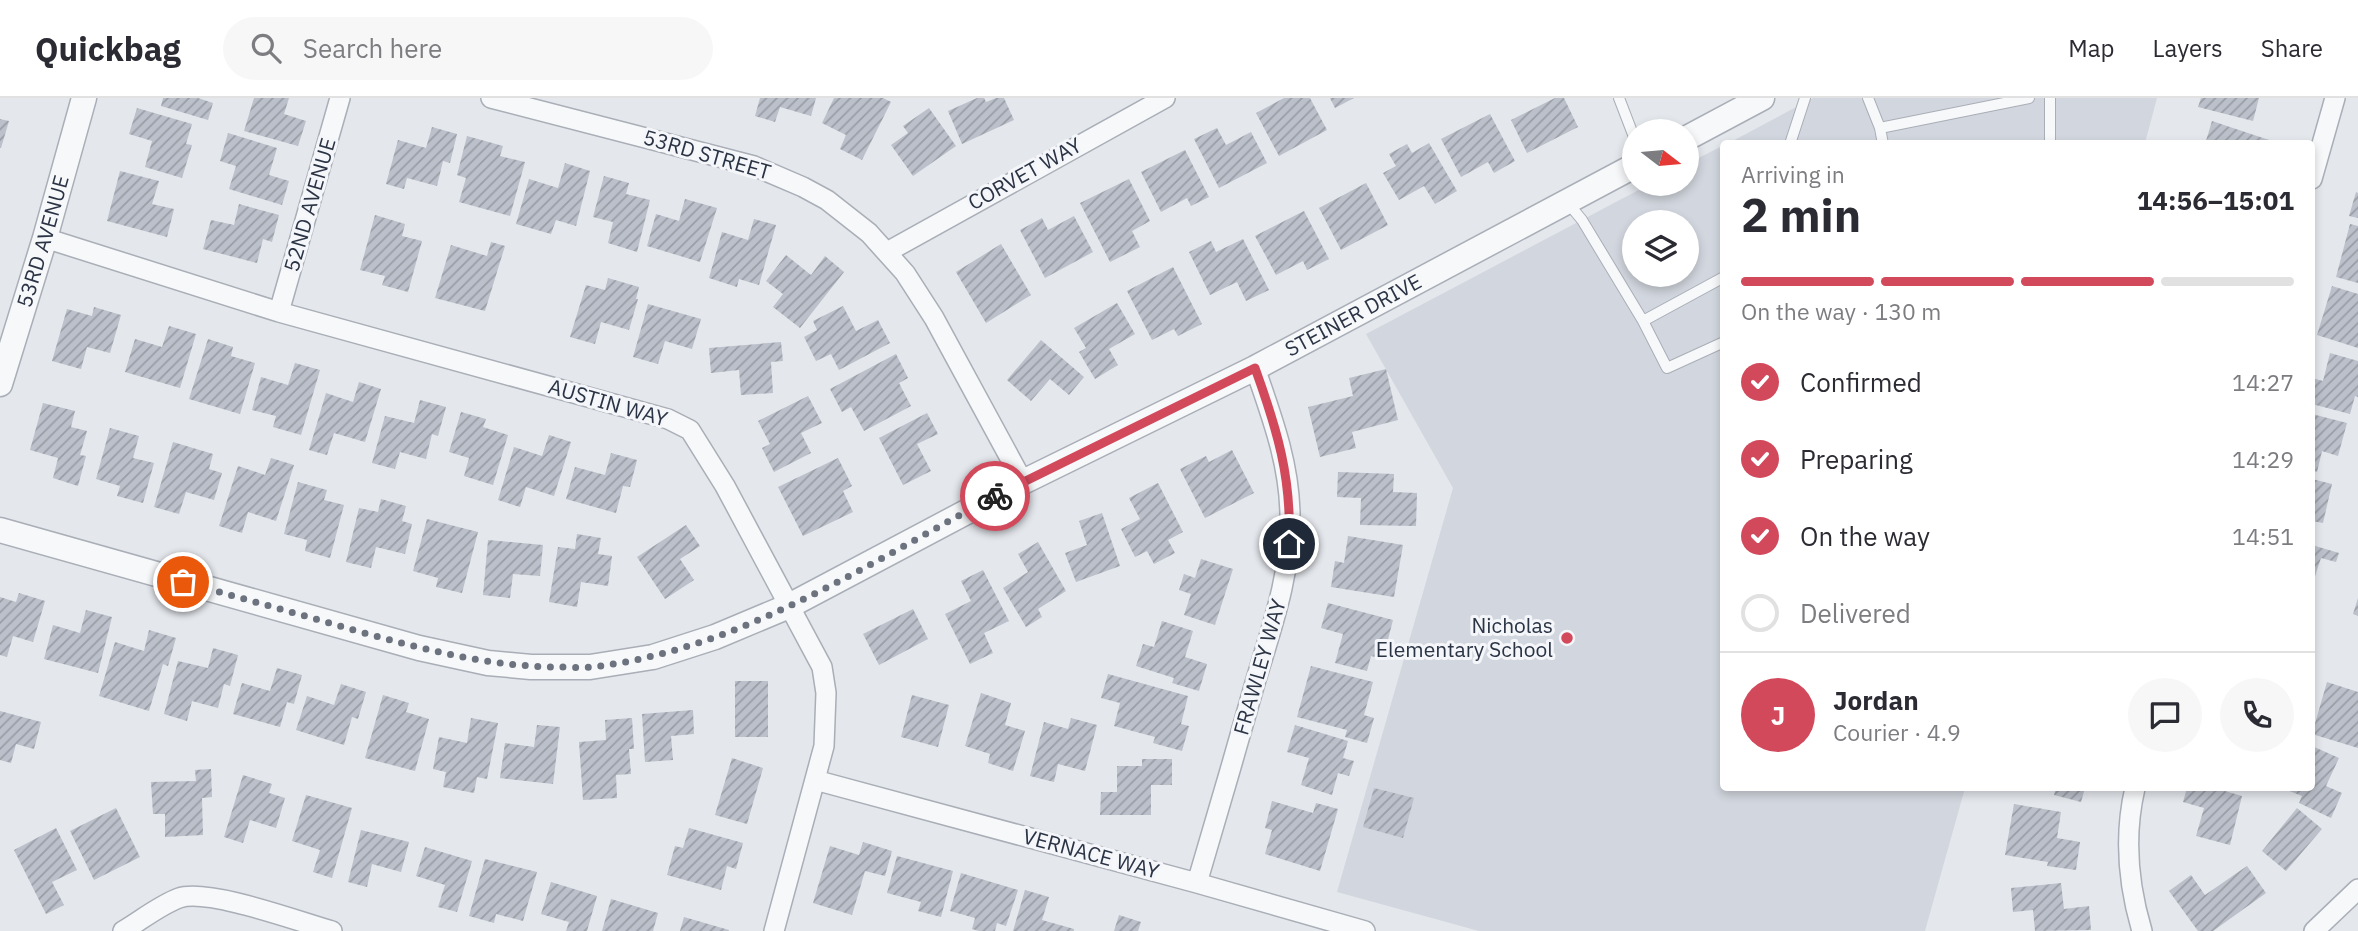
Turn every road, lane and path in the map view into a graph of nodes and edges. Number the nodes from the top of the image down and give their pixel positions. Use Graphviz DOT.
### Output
graph roads {
  1 [pos="84,98"];
  2 [pos="340,98"];
  3 [pos="491,98"];
  4 [pos="1165,98"];
  5 [pos="1619,98"];
  6 [pos="1762,98"];
  7 [pos="1805,98"];
  8 [pos="1868,98"];
  9 [pos="2029,98"];
  10 [pos="2050,98"];
  11 [pos="2335,98"];
  12 [pos="1627,119"];
  13 [pos="1880,128"];
  14 [pos="1699,132"];
  15 [pos="1791,140"];
  16 [pos="1883,140"];
  17 [pos="2050,140"];
  18 [pos="2315,168"];
  19 [pos="1622,173"];
  20 [pos="1567,203"];
  21 [pos="45,238"];
  22 [pos="887,252"];
  23 [pos="1720,279"];
  24 [pos="279,312"];
  25 [pos="1643,321"];
  26 [pos="1720,344"];
  27 [pos="1255,368"];
  28 [pos="0,384"];
  29 [pos="1023,482"];
  30 [pos="0,530"];
  31 [pos="789,607"];
  32 [pos="815,780"];
  33 [pos="2135,791"];
  34 [pos="1197,883"];
  35 [pos="2358,888"];
  36 [pos="123,931"];
  37 [pos="332,931"];
  38 [pos="774,931"];
  39 [pos="1366,931"];
  40 [pos="2142,931"];
  41 [pos="2314,931"];
  1 -- 21 [label="street, 53RD AVENUE"];
  2 -- 24 [label="street, 52ND AVENUE"];
  3 -- 22 [label="street, 53RD STREET"];
  4 -- 22 [label="street, CORVET WAY"];
  5 -- 12 [label="lane"];
  6 -- 14 [label="street"];
  7 -- 15 [label="lane"];
  8 -- 13 [label="lane"];
  9 -- 13 [label="lane"];
  10 -- 17 [label="lane"];
  11 -- 18 [label="street"];
  13 -- 16 [label="lane"];
  19 -- 20 [label="street, STEINER DRIVE"];
  20 -- 25 [label="lane"];
  20 -- 27 [label="street, STEINER DRIVE"];
  21 -- 24 [label="street, AUSTIN WAY"];
  21 -- 28 [label="street, 53RD AVENUE"];
  22 -- 29 [label="street, 53RD STREET"];
  23 -- 25 [label="lane"];
  24 -- 31 [label="street, AUSTIN WAY"];
  25 -- 26 [label="lane"];
  27 -- 29 [label="street, STEINER DRIVE"];
  27 -- 34 [label="street, FRAWLEY WAY"];
  29 -- 31 [label="street, STEINER DRIVE"];
  30 -- 31 [label="street, STEINER DRIVE"];
  31 -- 32 [label="street, AUSTIN WAY"];
  32 -- 34 [label="street, VERNACE WAY"];
  32 -- 38 [label="street, AUSTIN WAY"];
  33 -- 40 [label="street"];
  34 -- 39 [label="street, VERNACE WAY"];
  35 -- 41 [label="street"];
  36 -- 37 [label="street"];
}
